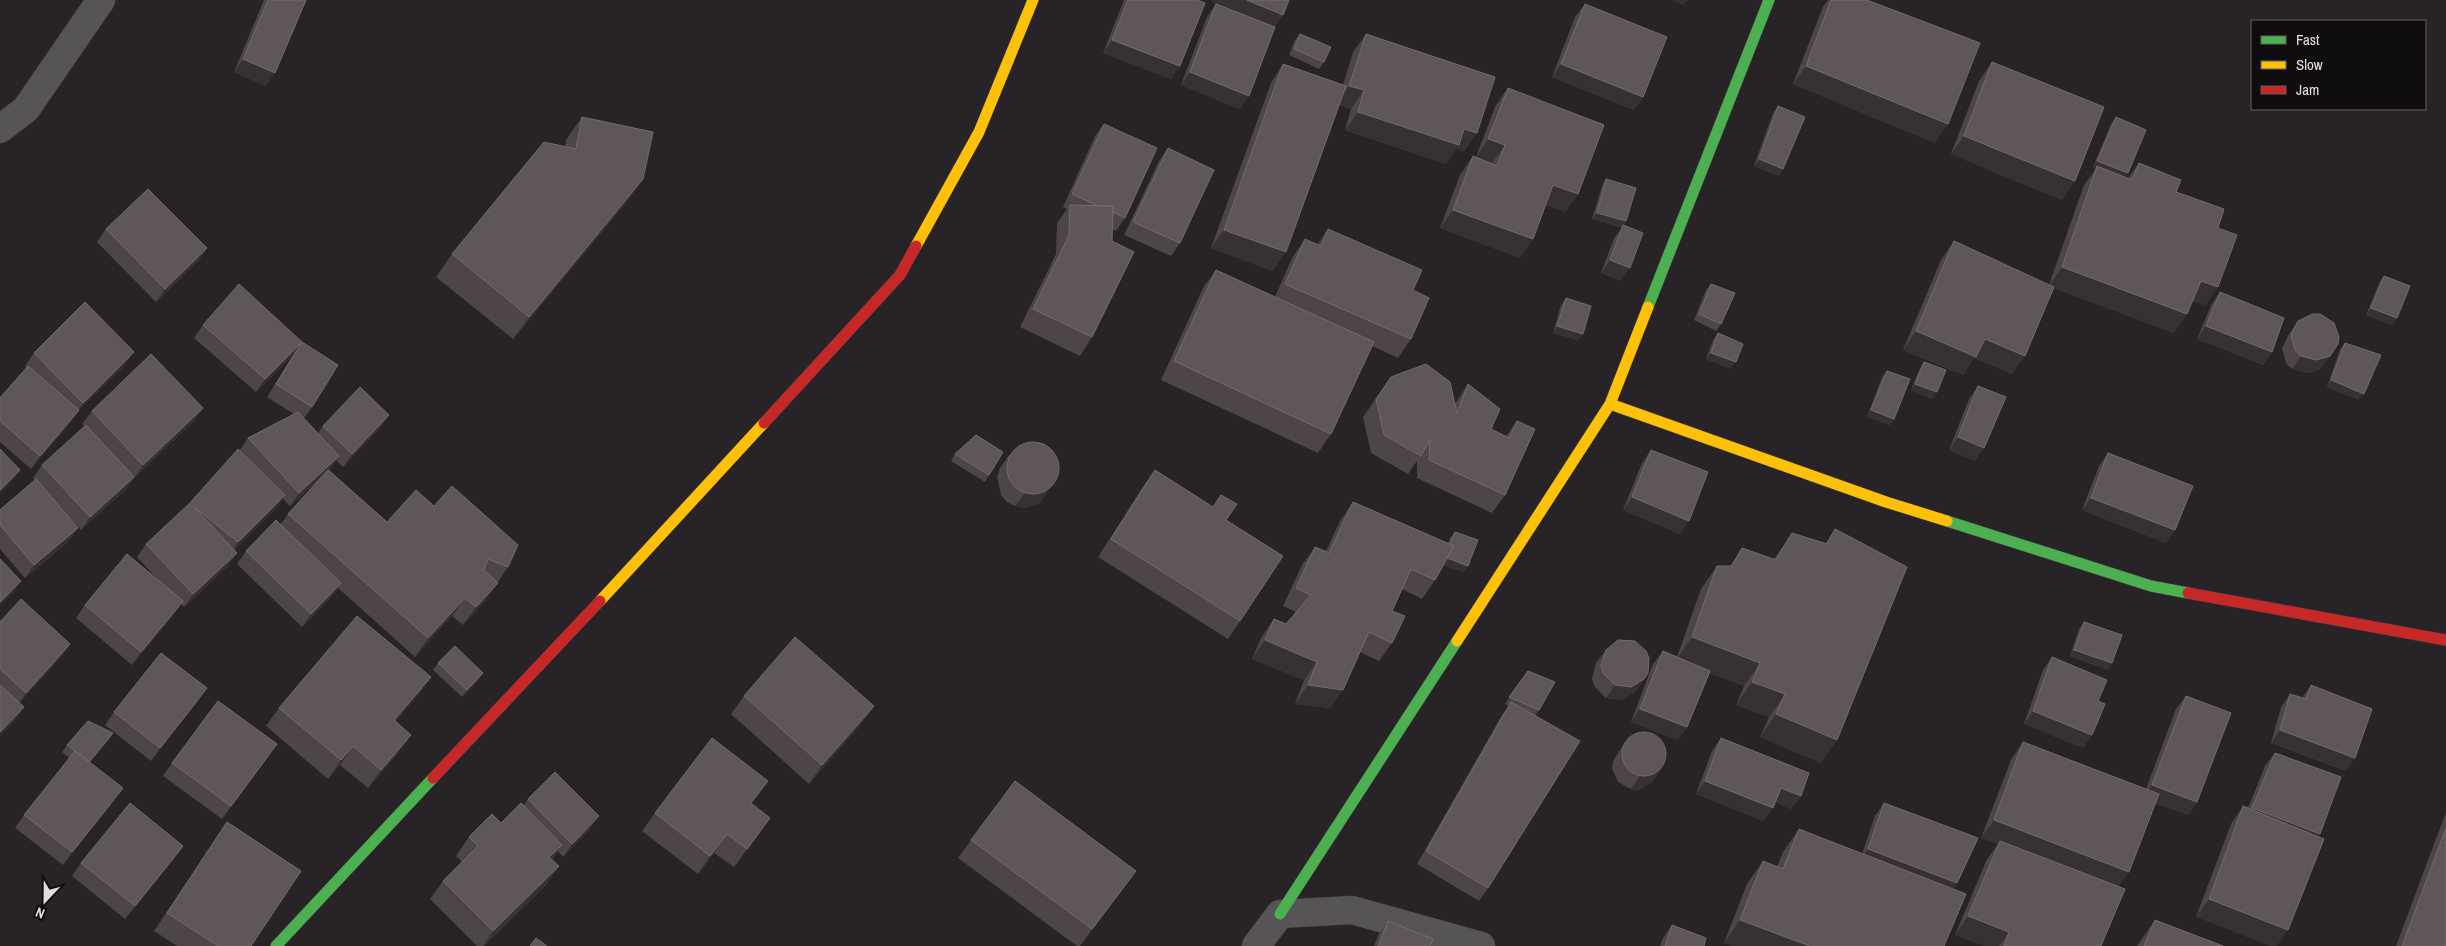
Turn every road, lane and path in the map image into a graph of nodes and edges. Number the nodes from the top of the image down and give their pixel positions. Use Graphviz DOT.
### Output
graph roads {
  1 [pos="101,0"];
  2 [pos="1033,0"];
  3 [pos="1769,0"];
  4 [pos="0,129"];
  5 [pos="1610,404"];
  6 [pos="2446,640"];
  7 [pos="1280,914"];
  8 [pos="276,946"];
  9 [pos="1256,946"];
  10 [pos="1481,946"];
  1 -- 4 [label="street"];
  2 -- 8 [label="street"];
  3 -- 5 [label="street"];
  5 -- 6 [label="street"];
  5 -- 7 [label="street"];
  7 -- 9 [label="street"];
  7 -- 10 [label="street"];
}
